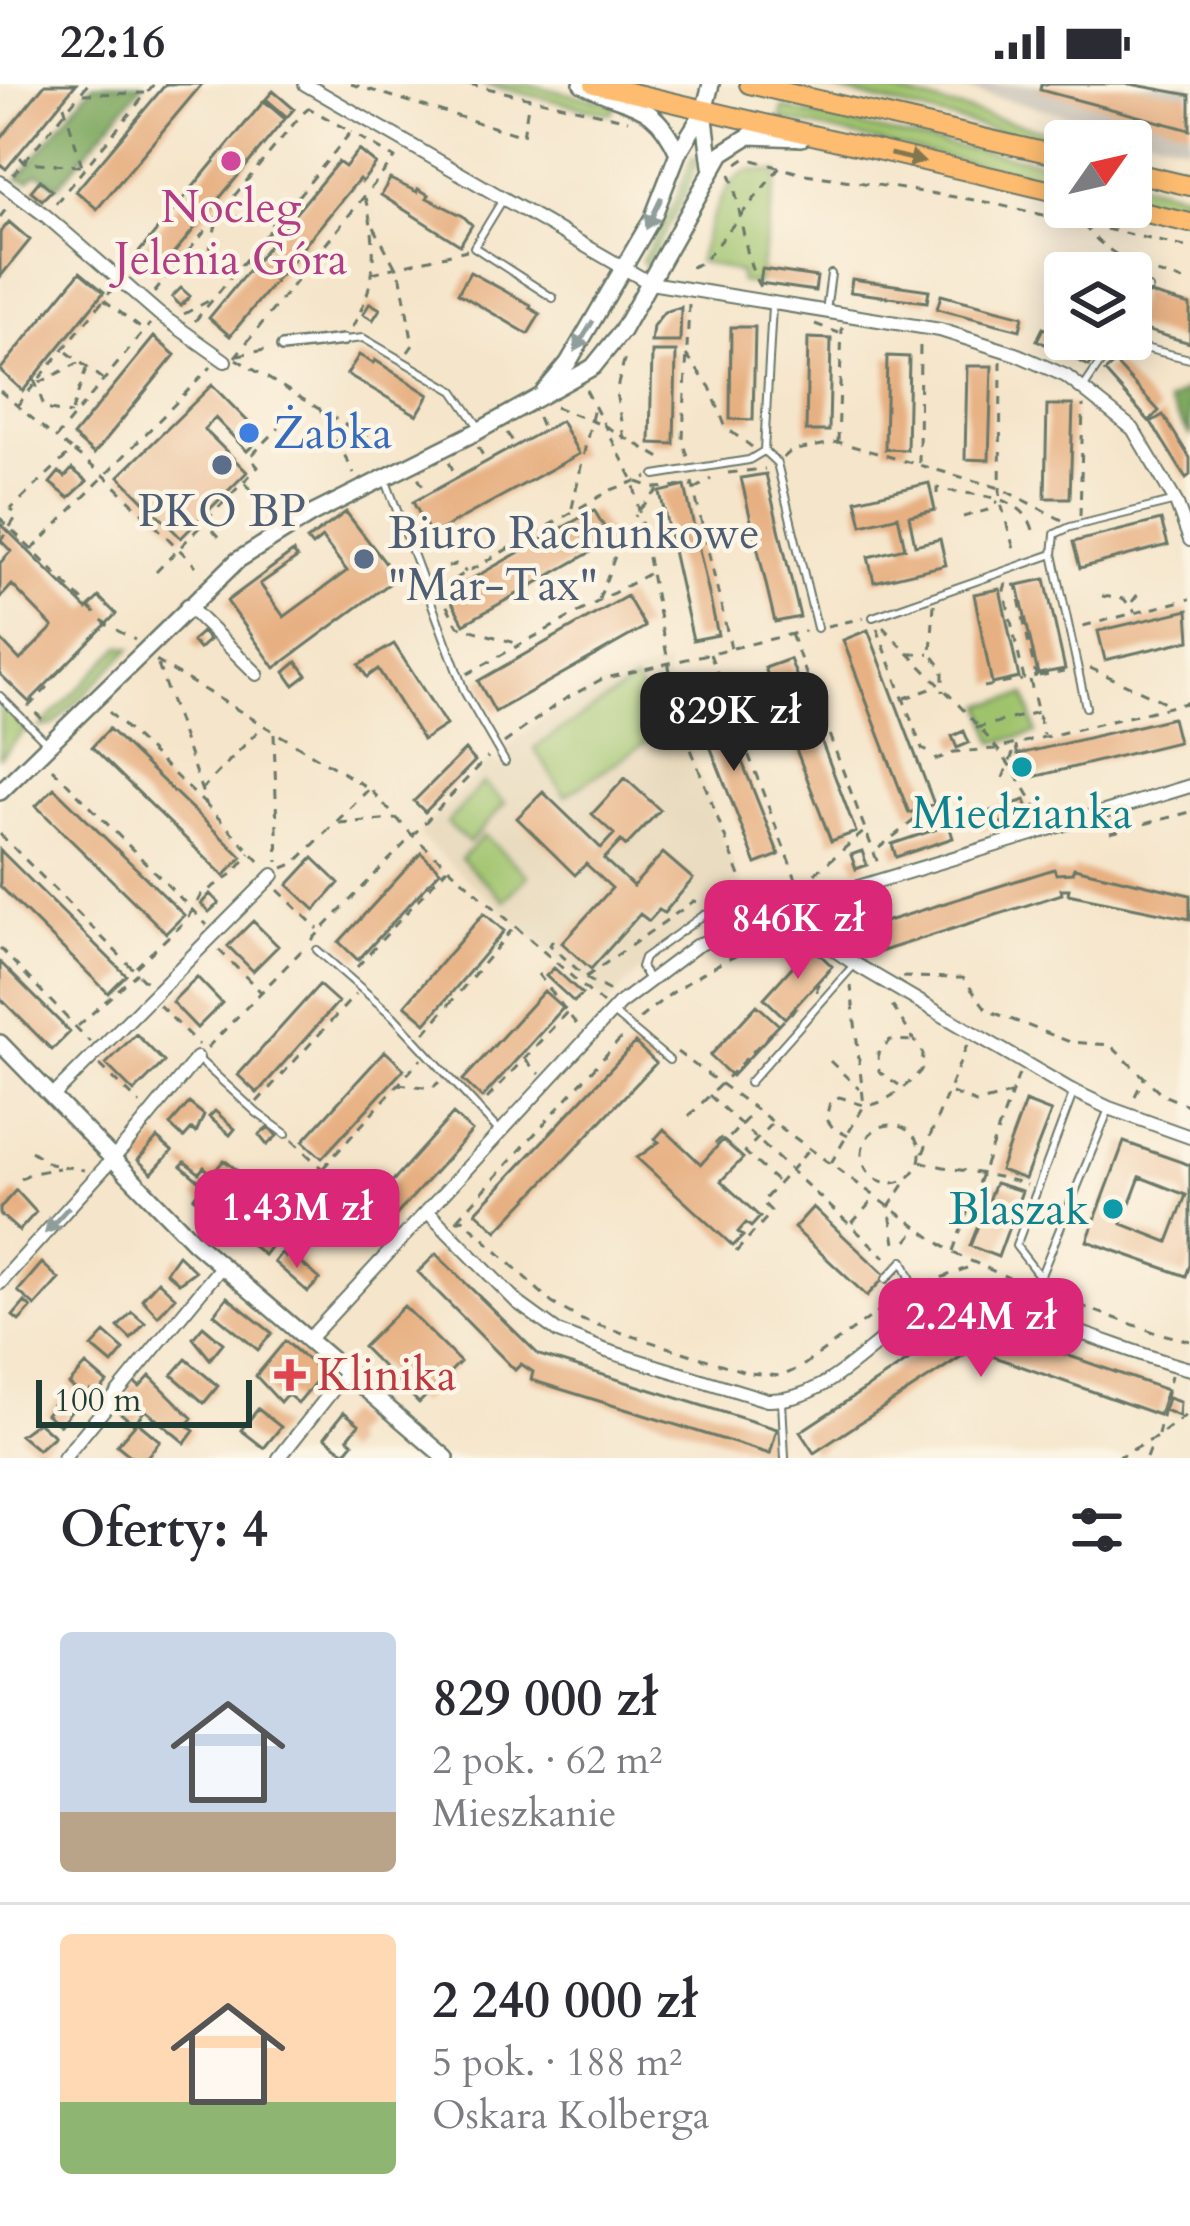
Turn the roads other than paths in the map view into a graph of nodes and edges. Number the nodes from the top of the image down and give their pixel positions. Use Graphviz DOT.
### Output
graph roads {
  1 [pos="305,84"];
  2 [pos="582,84"];
  3 [pos="595,84"];
  4 [pos="711,84"];
  5 [pos="749,84"];
  6 [pos="704,111"];
  7 [pos="823,138"];
  8 [pos="1044,152"];
  9 [pos="677,153"];
  10 [pos="711,166"];
  11 [pos="1152,176"];
  12 [pos="1,183"];
  13 [pos="1185,183"];
  14 [pos="1044,189"];
  15 [pos="504,198"];
  16 [pos="1152,214"];
  17 [pos="1190,223"];
  18 [pos="623,268"];
  19 [pos="831,274"];
  20 [pos="650,283"];
  21 [pos="553,298"];
  22 [pos="767,302"];
  23 [pos="826,311"];
  24 [pos="344,340"];
  25 [pos="282,347"];
  26 [pos="1152,350"];
  27 [pos="232,358"];
  28 [pos="1190,359"];
  29 [pos="1099,360"];
  30 [pos="1084,386"];
  31 [pos="538,407"];
  32 [pos="479,438"];
  33 [pos="759,450"];
  34 [pos="655,476"];
  35 [pos="385,477"];
  36 [pos="1176,502"];
  37 [pos="1190,540"];
  38 [pos="1053,554"];
  39 [pos="188,605"];
  40 [pos="874,616"];
  41 [pos="817,628"];
  42 [pos="257,674"];
  43 [pos="0,696"];
  44 [pos="1086,707"];
  45 [pos="48,744"];
  46 [pos="505,762"];
  47 [pos="1186,784"];
  48 [pos="0,792"];
  49 [pos="273,875"];
  50 [pos="796,906"];
  51 [pos="736,928"];
  52 [pos="317,950"];
  53 [pos="855,964"];
  54 [pos="649,980"];
  55 [pos="612,1004"];
  56 [pos="0,1042"];
  57 [pos="201,1054"];
  58 [pos="669,1060"];
  59 [pos="749,1084"];
  60 [pos="1074,1091"];
  61 [pos="54,1095"];
  62 [pos="1109,1108"];
  63 [pos="499,1132"];
  64 [pos="286,1134"];
  65 [pos="1190,1137"];
  66 [pos="114,1157"];
  67 [pos="427,1211"];
  68 [pos="221,1267"];
  69 [pos="1040,1277"];
  70 [pos="886,1279"];
  71 [pos="0,1282"];
  72 [pos="926,1313"];
  73 [pos="1024,1317"];
  74 [pos="308,1341"];
  75 [pos="1190,1369"];
  76 [pos="346,1373"];
  77 [pos="782,1400"];
  78 [pos="64,1458"];
  79 [pos="279,1458"];
  80 [pos="446,1458"];
  81 [pos="785,1458"];
  1 -- 15 [label="street"];
  2 -- 9 [label="street"];
  3 -- 6 [label="main road"];
  4 -- 6 [label="street"];
  5 -- 8 [label="main road"];
  6 -- 7 [label="main road"];
  6 -- 9 [label="street"];
  6 -- 10 [label="street"];
  7 -- 10 [label="street"];
  7 -- 14 [label="main road, one-way"];
  9 -- 18 [label="street, one-way"];
  10 -- 20 [label="street"];
  11 -- 13 [label="main road"];
  12 -- 27 [label="street"];
  15 -- 18 [label="street"];
  15 -- 21 [label="lane"];
  16 -- 17 [label="main road"];
  18 -- 20 [label="street"];
  18 -- 31 [label="street, one-way"];
  19 -- 23 [label="lane"];
  20 -- 22 [label="street"];
  20 -- 31 [label="street"];
  22 -- 23 [label="street"];
  22 -- 33 [label="lane"];
  23 -- 30 [label="street"];
  24 -- 25 [label="street"];
  24 -- 32 [label="lane"];
  26 -- 28 [label="lane"];
  29 -- 30 [label="lane"];
  30 -- 36 [label="street"];
  31 -- 32 [label="street"];
  32 -- 35 [label="street"];
  33 -- 34 [label="lane"];
  33 -- 41 [label="lane"];
  35 -- 39 [label="street"];
  35 -- 46 [label="lane"];
  36 -- 37 [label="street"];
  36 -- 38 [label="lane"];
  38 -- 40 [label="lane"];
  38 -- 44 [label="lane"];
  39 -- 42 [label="street"];
  39 -- 45 [label="street"];
  43 -- 45 [label="lane"];
  45 -- 48 [label="street"];
  47 -- 50 [label="street"];
  49 -- 61 [label="street"];
  50 -- 51 [label="street"];
  50 -- 53 [label="street"];
  51 -- 54 [label="street"];
  51 -- 54 [label="lane"];
  52 -- 63 [label="lane"];
  53 -- 59 [label="lane"];
  53 -- 60 [label="street"];
  54 -- 55 [label="street"];
  55 -- 58 [label="lane"];
  55 -- 63 [label="street"];
  56 -- 61 [label="street"];
  57 -- 64 [label="lane"];
  57 -- 66 [label="street"];
  60 -- 62 [label="street"];
  60 -- 69 [label="lane"];
  61 -- 66 [label="street"];
  62 -- 65 [label="street"];
  62 -- 69 [label="lane"];
  63 -- 67 [label="street"];
  66 -- 68 [label="street"];
  66 -- 71 [label="street, one-way"];
  67 -- 74 [label="street"];
  67 -- 77 [label="street"];
  68 -- 74 [label="street"];
  68 -- 78 [label="street"];
  69 -- 73 [label="lane"];
  70 -- 72 [label="lane"];
  72 -- 73 [label="street"];
  72 -- 77 [label="street"];
  73 -- 75 [label="street"];
  74 -- 76 [label="street"];
  76 -- 79 [label="street"];
  76 -- 80 [label="street"];
  77 -- 81 [label="lane"];
}
